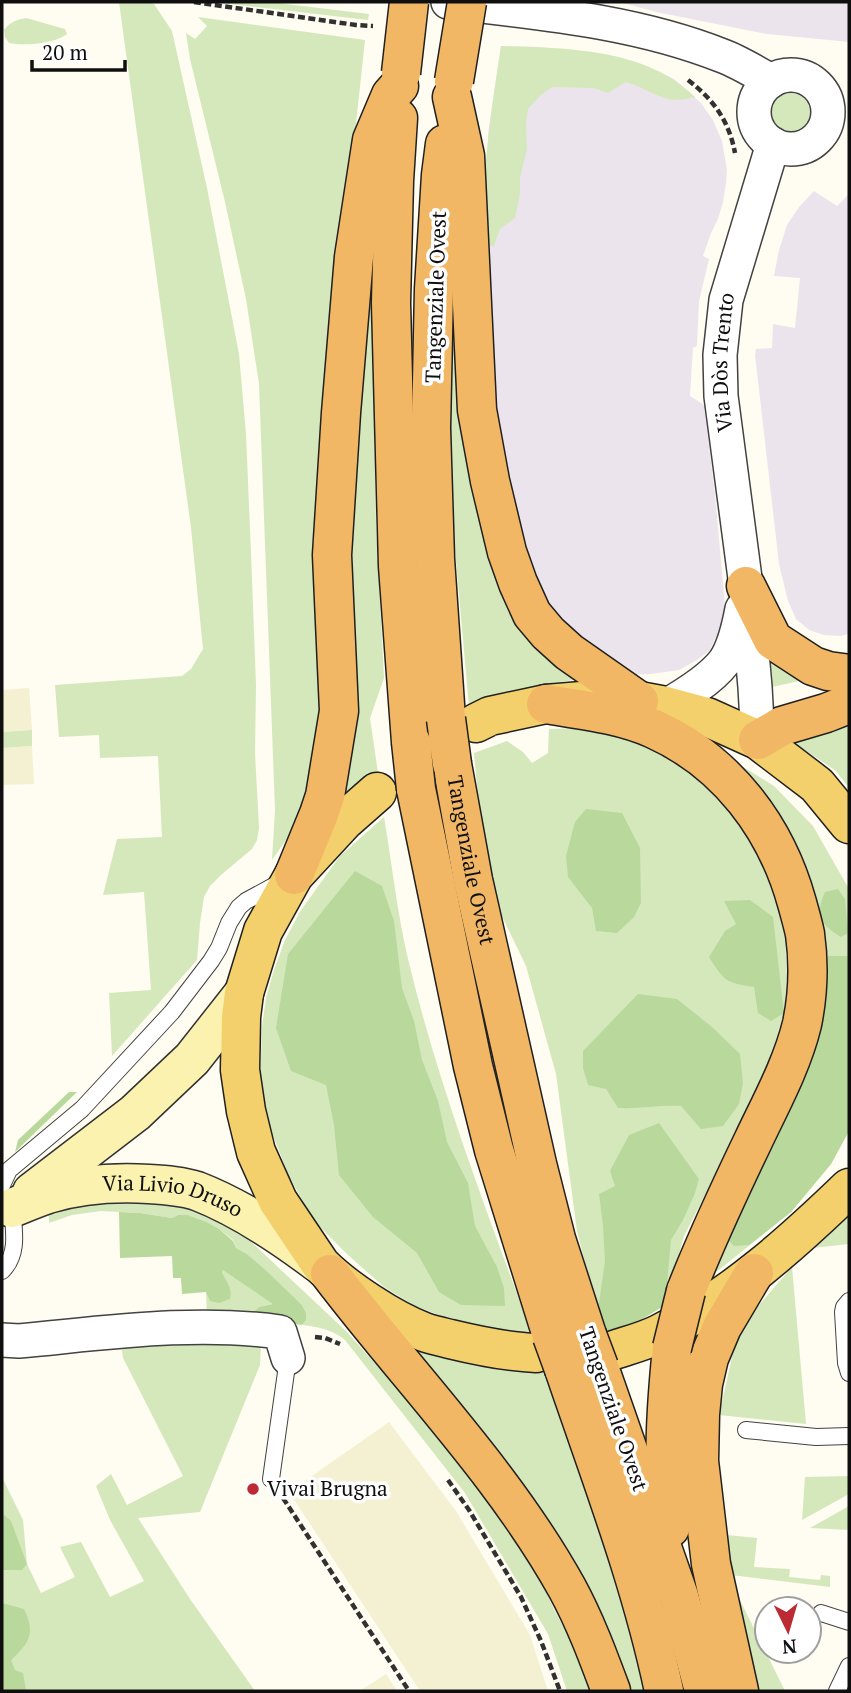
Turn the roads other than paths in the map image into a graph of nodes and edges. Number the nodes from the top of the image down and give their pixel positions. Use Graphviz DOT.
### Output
graph roads {
  1 [pos="447,2"];
  2 [pos="467,2"];
  3 [pos="397,14"];
  4 [pos="400,80"];
  5 [pos="771,81"];
  6 [pos="453,89"];
  7 [pos="836,91"];
  8 [pos="774,145"];
  9 [pos="746,586"];
  10 [pos="849,674"];
  11 [pos="652,703"];
  12 [pos="546,704"];
  13 [pos="849,704"];
  14 [pos="461,721"];
  15 [pos="758,740"];
  16 [pos="377,792"];
  17 [pos="849,824"];
  18 [pos="294,875"];
  19 [pos="244,993"];
  20 [pos="849,1188"];
  21 [pos="5,1202"];
  22 [pos="325,1269"];
  23 [pos="2,1272"];
  24 [pos="754,1273"];
  25 [pos="849,1301"];
  26 [pos="2,1340"];
  27 [pos="284,1345"];
  28 [pos="575,1352"];
  29 [pos="849,1373"];
  30 [pos="746,1430"];
  31 [pos="849,1436"];
  32 [pos="271,1479"];
  33 [pos="679,1596"];
  34 [pos="823,1614"];
  35 [pos="849,1622"];
  36 [pos="849,1666"];
  37 [pos="611,1691"];
  38 [pos="664,1691"];
  39 [pos="704,1691"];
  40 [pos="739,1691"];
  41 [pos="837,1691"];
  1 -- 5 [label="street"];
  2 -- 6 [label="highway, Tangenziale Ovest, bridge"];
  3 -- 4 [label="highway, Tangenziale Ovest, bridge"];
  4 -- 18 [label="highway"];
  4 -- 28 [label="highway, Tangenziale Ovest, bridge"];
  5 -- 7 [label="street"];
  5 -- 8 [label="street"];
  6 -- 11 [label="highway"];
  6 -- 14 [label="highway, Tangenziale Ovest"];
  7 -- 8 [label="street"];
  8 -- 9 [label="street, Via Dòs Trento"];
  9 -- 10 [label="highway"];
  9 -- 11 [label="street, Via Dòs Trento"];
  9 -- 15 [label="street, Via Dòs Trento"];
  11 -- 12 [label="main road"];
  11 -- 15 [label="main road"];
  12 -- 14 [label="main road"];
  12 -- 33 [label="highway, bridge"];
  13 -- 15 [label="highway"];
  14 -- 28 [label="highway, Tangenziale Ovest, bridge"];
  15 -- 17 [label="main road"];
  16 -- 18 [label="main road"];
  18 -- 19 [label="main road"];
  18 -- 21 [label="lane"];
  19 -- 21 [label="main road, Via Livio Druso"];
  19 -- 22 [label="main road"];
  20 -- 24 [label="main road"];
  21 -- 22 [label="main road, Via Livio Druso"];
  21 -- 23 [label="lane"];
  22 -- 28 [label="main road"];
  22 -- 37 [label="highway"];
  24 -- 28 [label="main road"];
  24 -- 40 [label="highway"];
  25 -- 29 [label="lane"];
  26 -- 27 [label="street"];
  27 -- 32 [label="lane"];
  28 -- 33 [label="highway, Tangenziale Ovest"];
  28 -- 38 [label="highway, Tangenziale Ovest"];
  30 -- 31 [label="lane"];
  33 -- 39 [label="highway, Tangenziale Ovest"];
  34 -- 35 [label="lane"];
  36 -- 41 [label="lane"];
}
